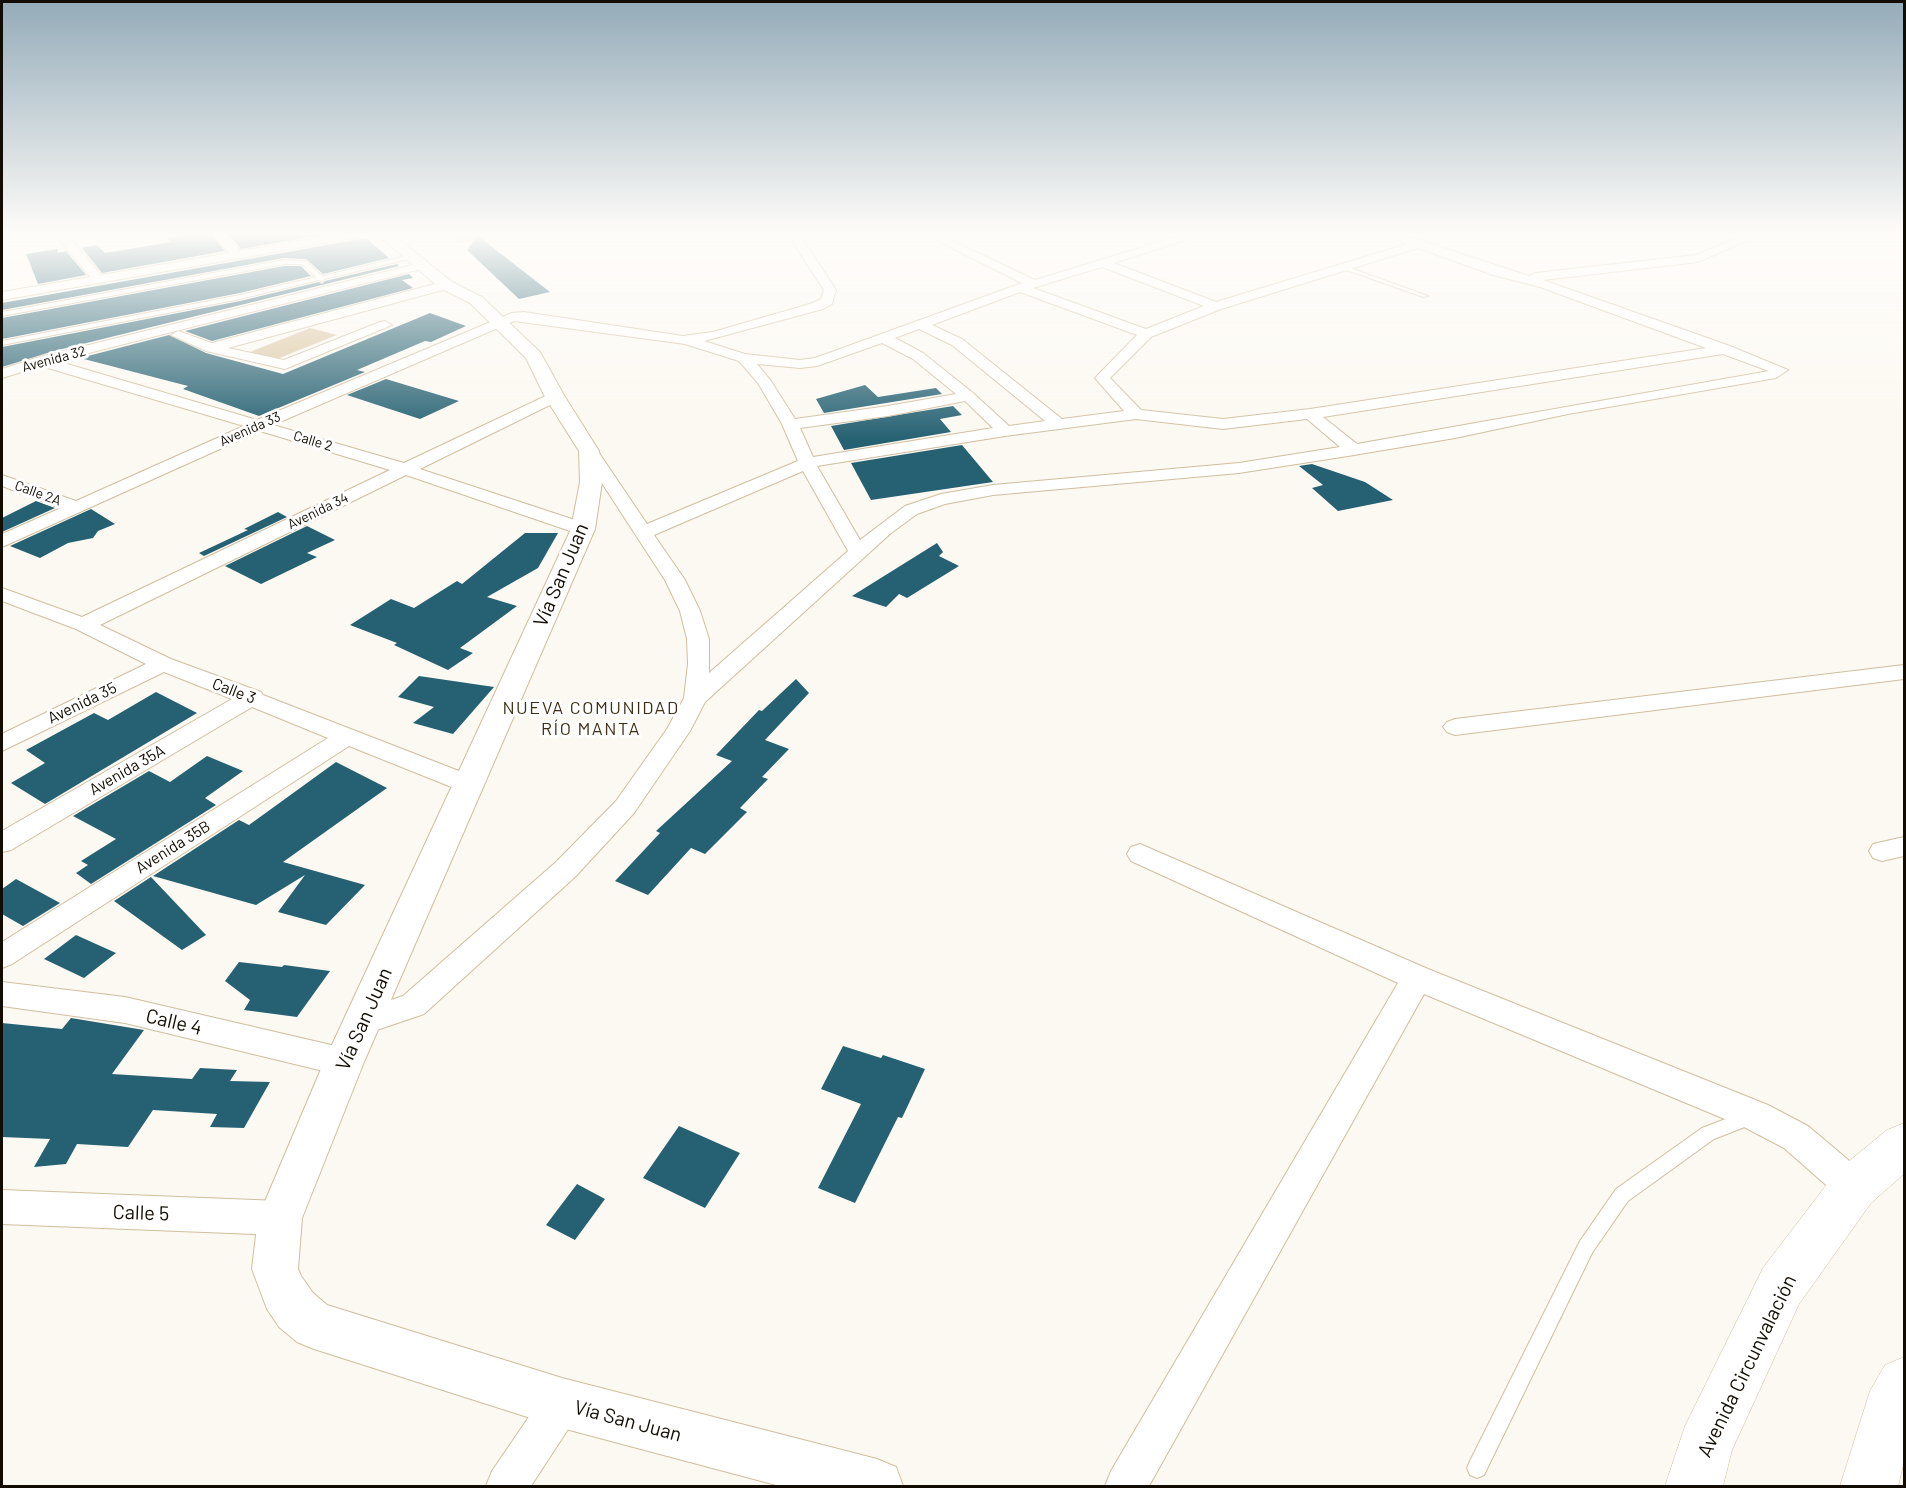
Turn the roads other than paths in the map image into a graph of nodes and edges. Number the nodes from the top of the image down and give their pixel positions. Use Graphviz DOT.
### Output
graph roads {
  1 [pos="70,301"];
  2 [pos="213,301"];
  3 [pos="290,301"];
  4 [pos="338,301"];
  5 [pos="478,301"];
  6 [pos="826,301"];
  7 [pos="982,301"];
  8 [pos="1057,301"];
  9 [pos="1204,301"];
  10 [pos="1231,301"];
  11 [pos="1588,301"];
  12 [pos="1216,306"];
  13 [pos="2,314"];
  14 [pos="501,321"];
  15 [pos="919,324"];
  16 [pos="385,325"];
  17 [pos="1146,334"];
  18 [pos="178,335"];
  19 [pos="883,338"];
  20 [pos="683,340"];
  21 [pos="2,343"];
  22 [pos="211,348"];
  23 [pos="1725,349"];
  24 [pos="744,358"];
  25 [pos="41,361"];
  26 [pos="800,364"];
  27 [pos="2,374"];
  28 [pos="764,381"];
  29 [pos="968,396"];
  30 [pos="555,397"];
  31 [pos="1136,414"];
  32 [pos="1310,414"];
  33 [pos="790,424"];
  34 [pos="1059,424"];
  35 [pos="260,425"];
  36 [pos="1005,431"];
  37 [pos="1354,450"];
  38 [pos="589,451"];
  39 [pos="807,464"];
  40 [pos="404,469"];
  41 [pos="2,480"];
  42 [pos="75,507"];
  43 [pos="583,529"];
  44 [pos="644,532"];
  45 [pos="2,541"];
  46 [pos="857,551"];
  47 [pos="2,594"];
  48 [pos="83,625"];
  49 [pos="163,664"];
  50 [pos="1905,672"];
  51 [pos="252,698"];
  52 [pos="695,698"];
  53 [pos="1455,727"];
  54 [pos="345,738"];
  55 [pos="2,742"];
  56 [pos="468,784"];
  57 [pos="2,843"];
  58 [pos="1140,855"];
  59 [pos="2,956"];
  60 [pos="1417,978"];
  61 [pos="2,994"];
  62 [pos="362,1022"];
  63 [pos="344,1062"];
  64 [pos="1756,1116"];
  65 [pos="1905,1145"];
  66 [pos="1854,1187"];
  67 [pos="2,1207"];
  68 [pos="280,1218"];
  69 [pos="1905,1384"];
  70 [pos="562,1403"];
  71 [pos="1478,1468"];
  72 [pos="512,1483"];
  73 [pos="877,1486"];
  74 [pos="1126,1486"];
  75 [pos="1694,1486"];
  76 [pos="1869,1486"];
  1 -- 13 [label="lane"];
  2 -- 21 [label="lane"];
  3 -- 25 [label="street, Avenida 32"];
  4 -- 22 [label="street"];
  5 -- 14 [label="street, Vía San Juan"];
  6 -- 20 [label="street"];
  7 -- 15 [label="street"];
  8 -- 17 [label="street"];
  9 -- 12 [label="street"];
  10 -- 12 [label="street"];
  11 -- 23 [label="street"];
  12 -- 17 [label="street"];
  14 -- 20 [label="street, Avenida 33"];
  14 -- 30 [label="street, Vía San Juan"];
  14 -- 35 [label="street, Avenida 33"];
  15 -- 19 [label="street"];
  15 -- 34 [label="street"];
  16 -- 22 [label="street"];
  17 -- 31 [label="street"];
  18 -- 22 [label="street"];
  19 -- 26 [label="street"];
  19 -- 29 [label="street"];
  20 -- 24 [label="street"];
  23 -- 32 [label="street"];
  23 -- 37 [label="street"];
  24 -- 26 [label="street"];
  24 -- 28 [label="street"];
  25 -- 27 [label="street, Avenida 32"];
  25 -- 35 [label="street, Calle 2"];
  26 -- 28 [label="street"];
  28 -- 33 [label="street"];
  29 -- 33 [label="street"];
  29 -- 36 [label="street"];
  30 -- 38 [label="street, Vía San Juan"];
  30 -- 40 [label="street, Avenida 34"];
  31 -- 32 [label="street"];
  31 -- 34 [label="street"];
  32 -- 37 [label="street"];
  33 -- 39 [label="street"];
  34 -- 36 [label="street"];
  35 -- 40 [label="street, Calle 2"];
  35 -- 42 [label="street, Avenida 33"];
  36 -- 39 [label="street"];
  37 -- 46 [label="street"];
  38 -- 43 [label="street, Vía San Juan"];
  38 -- 44 [label="street"];
  39 -- 44 [label="street"];
  39 -- 46 [label="street"];
  40 -- 43 [label="street, Calle 2"];
  40 -- 48 [label="street, Avenida 34"];
  41 -- 42 [label="street, Calle 2A"];
  42 -- 45 [label="street, Avenida 33"];
  43 -- 56 [label="street, Vía San Juan"];
  44 -- 52 [label="street"];
  46 -- 52 [label="street"];
  47 -- 48 [label="street, Calle 3"];
  48 -- 49 [label="street, Calle 3"];
  49 -- 51 [label="street, Calle 3"];
  49 -- 55 [label="street, Avenida 35"];
  50 -- 53 [label="street"];
  51 -- 54 [label="street, Calle 3"];
  51 -- 57 [label="street, Avenida 35A"];
  52 -- 62 [label="street"];
  54 -- 56 [label="street, Calle 3"];
  54 -- 59 [label="street, Avenida 35B"];
  56 -- 62 [label="street, Vía San Juan"];
  58 -- 60 [label="street"];
  60 -- 64 [label="street"];
  60 -- 74 [label="street"];
  61 -- 63 [label="street, Calle 4"];
  62 -- 63 [label="street, Vía San Juan"];
  63 -- 68 [label="street, Vía San Juan"];
  64 -- 66 [label="street"];
  64 -- 71 [label="lane"];
  65 -- 66 [label="highway, Avenida Circunvalación"];
  66 -- 75 [label="highway, Avenida Circunvalación"];
  67 -- 68 [label="street, Calle 5"];
  68 -- 70 [label="street, Vía San Juan"];
  69 -- 76 [label="highway"];
  70 -- 72 [label="street"];
  70 -- 73 [label="street, Vía San Juan"];
}
